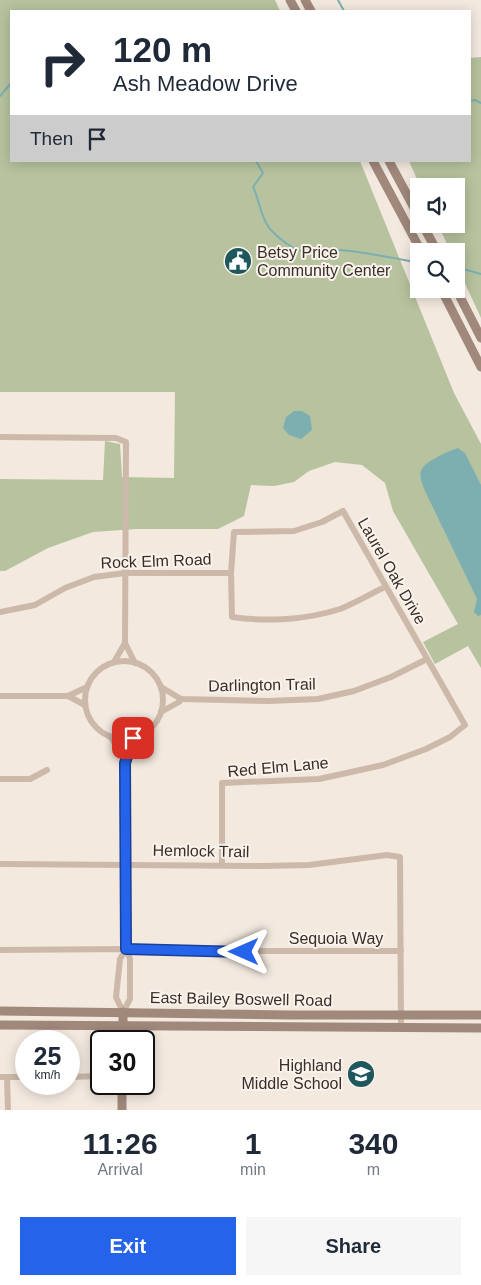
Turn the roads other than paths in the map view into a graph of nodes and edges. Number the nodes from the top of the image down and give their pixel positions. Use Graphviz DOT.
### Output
graph roads {
  1 [pos="374,162"];
  2 [pos="390,162"];
  3 [pos="410,200"];
  4 [pos="417,243"];
  5 [pos="446,298"];
  6 [pos="461,298"];
  7 [pos="481,338"];
  8 [pos="481,367"];
  9 [pos="0,437"];
  10 [pos="126,573"];
  11 [pos="231,573"];
  12 [pos="385,587"];
  13 [pos="0,612"];
  14 [pos="125,642"];
  15 [pos="427,659"];
  16 [pos="114,662"];
  17 [pos="135,663"];
  18 [pos="87,686"];
  19 [pos="161,687"];
  20 [pos="0,696"];
  21 [pos="68,696"];
  22 [pos="180,699"];
  23 [pos="85,705"];
  24 [pos="162,712"];
  25 [pos="465,725"];
  26 [pos="110,737"];
  27 [pos="133,738"];
  28 [pos="125,763"];
  29 [pos="47,770"];
  30 [pos="0,779"];
  31 [pos="0,864"];
  32 [pos="125,864"];
  33 [pos="222,865"];
  34 [pos="126,949"];
  35 [pos="0,950"];
  36 [pos="401,951"];
  37 [pos="0,1011"];
  38 [pos="123,1012"];
  39 [pos="248,1014"];
  40 [pos="401,1014"];
  41 [pos="289,1015"];
  42 [pos="481,1016"];
  43 [pos="0,1025"];
  44 [pos="122,1026"];
  45 [pos="248,1027"];
  46 [pos="289,1027"];
  47 [pos="401,1027"];
  48 [pos="441,1028"];
  49 [pos="481,1028"];
  50 [pos="122,1030"];
  51 [pos="4,1077"];
  52 [pos="122,1095"];
  53 [pos="8,1110"];
  54 [pos="122,1110"];
  1 -- 4 [label="main road"];
  2 -- 3 [label="main road"];
  5 -- 8 [label="main road"];
  6 -- 7 [label="main road"];
  9 -- 10 [label="street"];
  10 -- 11 [label="street, Rock Elm Road"];
  10 -- 13 [label="street, Rock Elm Road"];
  10 -- 14 [label="street"];
  11 -- 12 [label="street"];
  11 -- 12 [label="street, Laurel Oak Drive"];
  12 -- 15 [label="street, Laurel Oak Drive"];
  14 -- 16 [label="street"];
  14 -- 17 [label="street"];
  15 -- 22 [label="street, Darlington Trail"];
  15 -- 25 [label="street, Laurel Oak Drive"];
  16 -- 17 [label="street"];
  16 -- 18 [label="street"];
  17 -- 19 [label="street"];
  18 -- 21 [label="street"];
  18 -- 23 [label="street"];
  19 -- 22 [label="street"];
  19 -- 24 [label="street"];
  20 -- 21 [label="street"];
  21 -- 23 [label="street"];
  22 -- 24 [label="street"];
  23 -- 26 [label="street"];
  24 -- 27 [label="street"];
  25 -- 33 [label="street, Red Elm Lane"];
  26 -- 27 [label="street"];
  26 -- 28 [label="street"];
  27 -- 28 [label="street"];
  28 -- 32 [label="street"];
  29 -- 30 [label="street"];
  31 -- 32 [label="street, Hemlock Trail"];
  32 -- 33 [label="street, Hemlock Trail"];
  32 -- 34 [label="street"];
  33 -- 36 [label="street, Hemlock Trail"];
  34 -- 35 [label="street, Sequoia Way"];
  34 -- 36 [label="street, Sequoia Way"];
  34 -- 38 [label="street"];
  34 -- 38 [label="street"];
  36 -- 40 [label="street"];
  37 -- 38 [label="main road, East Bailey Boswell Road"];
  38 -- 39 [label="main road, East Bailey Boswell Road"];
  38 -- 44 [label="main road"];
  39 -- 41 [label="main road, East Bailey Boswell Road"];
  39 -- 45 [label="main road"];
  40 -- 41 [label="main road, East Bailey Boswell Road"];
  40 -- 42 [label="main road, East Bailey Boswell Road"];
  40 -- 47 [label="street"];
  41 -- 46 [label="main road"];
  42 -- 48 [label="main road"];
  43 -- 44 [label="main road, East Bailey Boswell Road"];
  44 -- 45 [label="main road, East Bailey Boswell Road"];
  44 -- 50 [label="main road"];
  45 -- 46 [label="main road, East Bailey Boswell Road"];
  46 -- 47 [label="main road, East Bailey Boswell Road"];
  47 -- 48 [label="main road, East Bailey Boswell Road"];
  48 -- 49 [label="main road, East Bailey Boswell Road"];
  51 -- 53 [label="street"];
  52 -- 54 [label="main road"];
}
